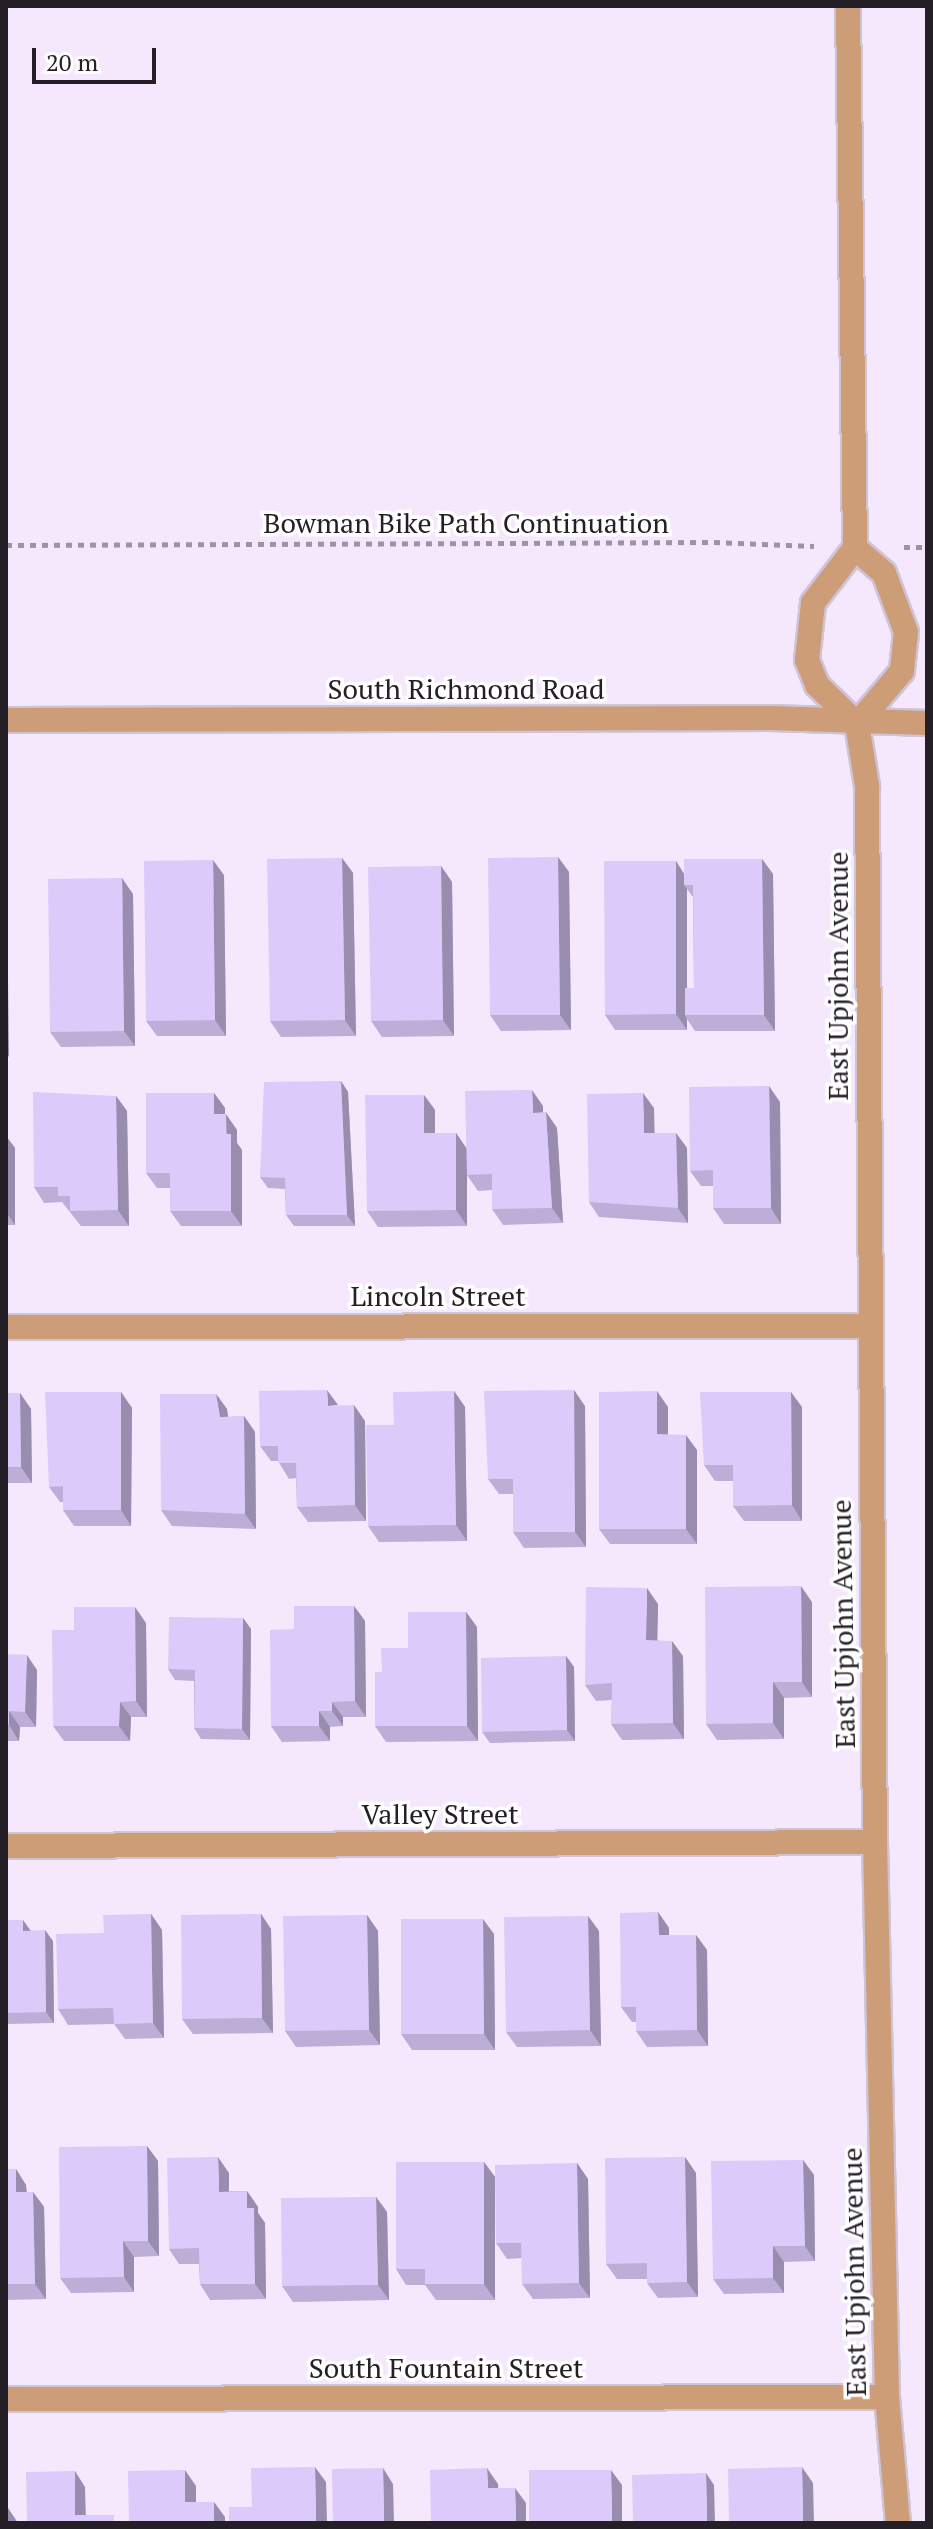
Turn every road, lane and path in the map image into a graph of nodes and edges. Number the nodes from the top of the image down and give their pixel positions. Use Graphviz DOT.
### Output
graph roads {
  1 [pos="848,6"];
  2 [pos="6,545"];
  3 [pos="927,547"];
  4 [pos="855,548"];
  5 [pos="6,720"];
  6 [pos="927,723"];
  7 [pos="857,724"];
  8 [pos="870,1326"];
  9 [pos="6,1327"];
  10 [pos="875,1842"];
  11 [pos="6,1846"];
  12 [pos="887,2397"];
  13 [pos="6,2399"];
  14 [pos="898,2523"];
  1 -- 4 [label="street"];
  2 -- 4 [label="path, Bowman Bike Path Continuation"];
  3 -- 4 [label="path, Bowman Bike Path Continuation"];
  4 -- 7 [label="street"];
  4 -- 7 [label="street"];
  5 -- 7 [label="street, South Richmond Road"];
  6 -- 7 [label="street, South Richmond Road"];
  7 -- 8 [label="street, East Upjohn Avenue"];
  8 -- 9 [label="street, Lincoln Street"];
  8 -- 10 [label="street, East Upjohn Avenue"];
  10 -- 11 [label="street, Valley Street"];
  10 -- 12 [label="street, East Upjohn Avenue"];
  12 -- 13 [label="street, South Fountain Street"];
  12 -- 14 [label="street, East Upjohn Avenue"];
}
